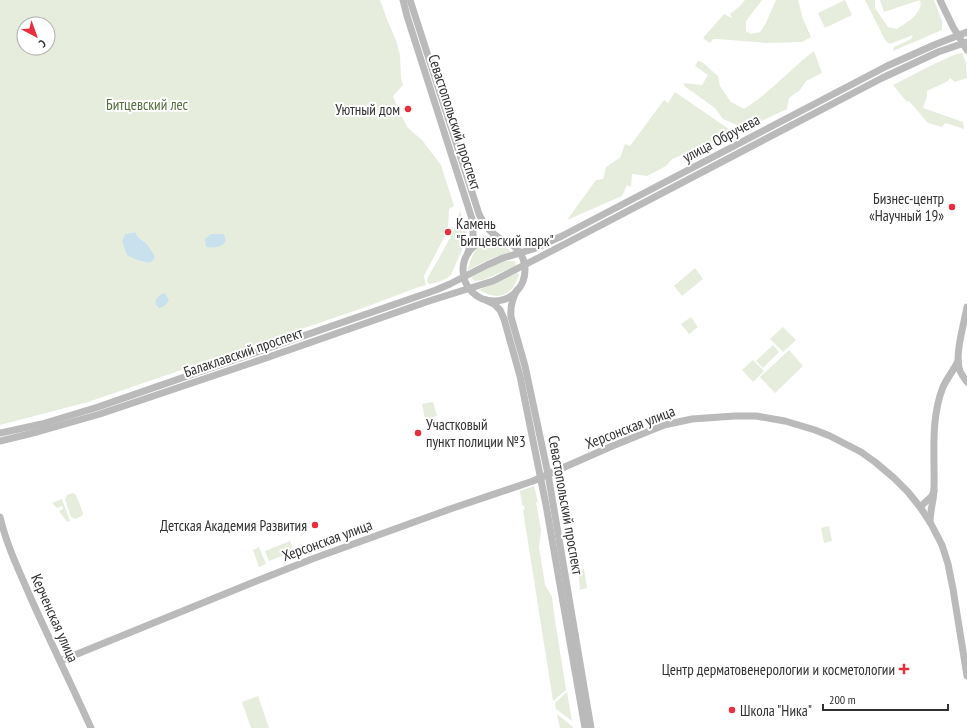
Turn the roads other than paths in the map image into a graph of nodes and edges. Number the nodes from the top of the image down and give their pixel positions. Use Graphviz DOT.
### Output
graph roads {
  1 [pos="403,0"];
  2 [pos="410,0"];
  3 [pos="940,0"];
  4 [pos="967,32"];
  5 [pos="958,35"];
  6 [pos="966,45"];
  7 [pos="502,240"];
  8 [pos="468,252"];
  9 [pos="519,253"];
  10 [pos="487,265"];
  11 [pos="525,265"];
  12 [pos="463,278"];
  13 [pos="493,280"];
  14 [pos="470,288"];
  15 [pos="518,290"];
  16 [pos="486,300"];
  17 [pos="967,307"];
  18 [pos="958,361"];
  19 [pos="951,375"];
  20 [pos="962,375"];
  21 [pos="967,382"];
  22 [pos="0,433"];
  23 [pos="0,441"];
  24 [pos="548,474"];
  25 [pos="541,477"];
  26 [pos="934,491"];
  27 [pos="920,507"];
  28 [pos="0,517"];
  29 [pos="930,522"];
  30 [pos="60,661"];
  31 [pos="967,676"];
  32 [pos="91,728"];
  33 [pos="585,728"];
  34 [pos="591,728"];
  1 -- 8 [label="main road, Севастопольский проспект"];
  2 -- 7 [label="main road, Севастопольский проспект"];
  3 -- 5 [label="main road"];
  4 -- 5 [label="main road, улица Обручева"];
  5 -- 6 [label="main road"];
  5 -- 9 [label="main road, улица Обручева"];
  6 -- 11 [label="main road, улица Обручева"];
  7 -- 8 [label="main road"];
  7 -- 9 [label="main road, Севастопольский проспект"];
  8 -- 12 [label="main road, Севастопольский проспект"];
  9 -- 10 [label="main road, улица Обручева"];
  9 -- 11 [label="main road"];
  10 -- 12 [label="main road, Балаклавский проспект"];
  11 -- 13 [label="main road, улица Обручева"];
  11 -- 15 [label="main road, Севастопольский проспект"];
  12 -- 14 [label="main road, Севастопольский проспект"];
  12 -- 22 [label="main road, Балаклавский проспект"];
  13 -- 14 [label="main road, Балаклавский проспект"];
  14 -- 16 [label="main road, Севастопольский проспект"];
  14 -- 23 [label="main road, Балаклавский проспект"];
  15 -- 16 [label="main road"];
  15 -- 24 [label="main road, Севастопольский проспект"];
  16 -- 25 [label="main road, Севастопольский проспект"];
  17 -- 18 [label="main road"];
  18 -- 19 [label="main road"];
  18 -- 20 [label="main road"];
  19 -- 20 [label="main road"];
  19 -- 26 [label="main road"];
  20 -- 21 [label="main road"];
  24 -- 25 [label="main road, Херсонская улица"];
  24 -- 27 [label="main road, Херсонская улица"];
  24 -- 34 [label="main road, Севастопольский проспект"];
  25 -- 30 [label="main road, Херсонская улица"];
  25 -- 33 [label="main road, Севастопольский проспект"];
  26 -- 27 [label="main road"];
  26 -- 29 [label="main road"];
  27 -- 29 [label="main road, Херсонская улица"];
  28 -- 30 [label="main road, Керченская улица"];
  29 -- 31 [label="main road, Херсонская улица"];
  30 -- 32 [label="main road, Керченская улица"];
}
